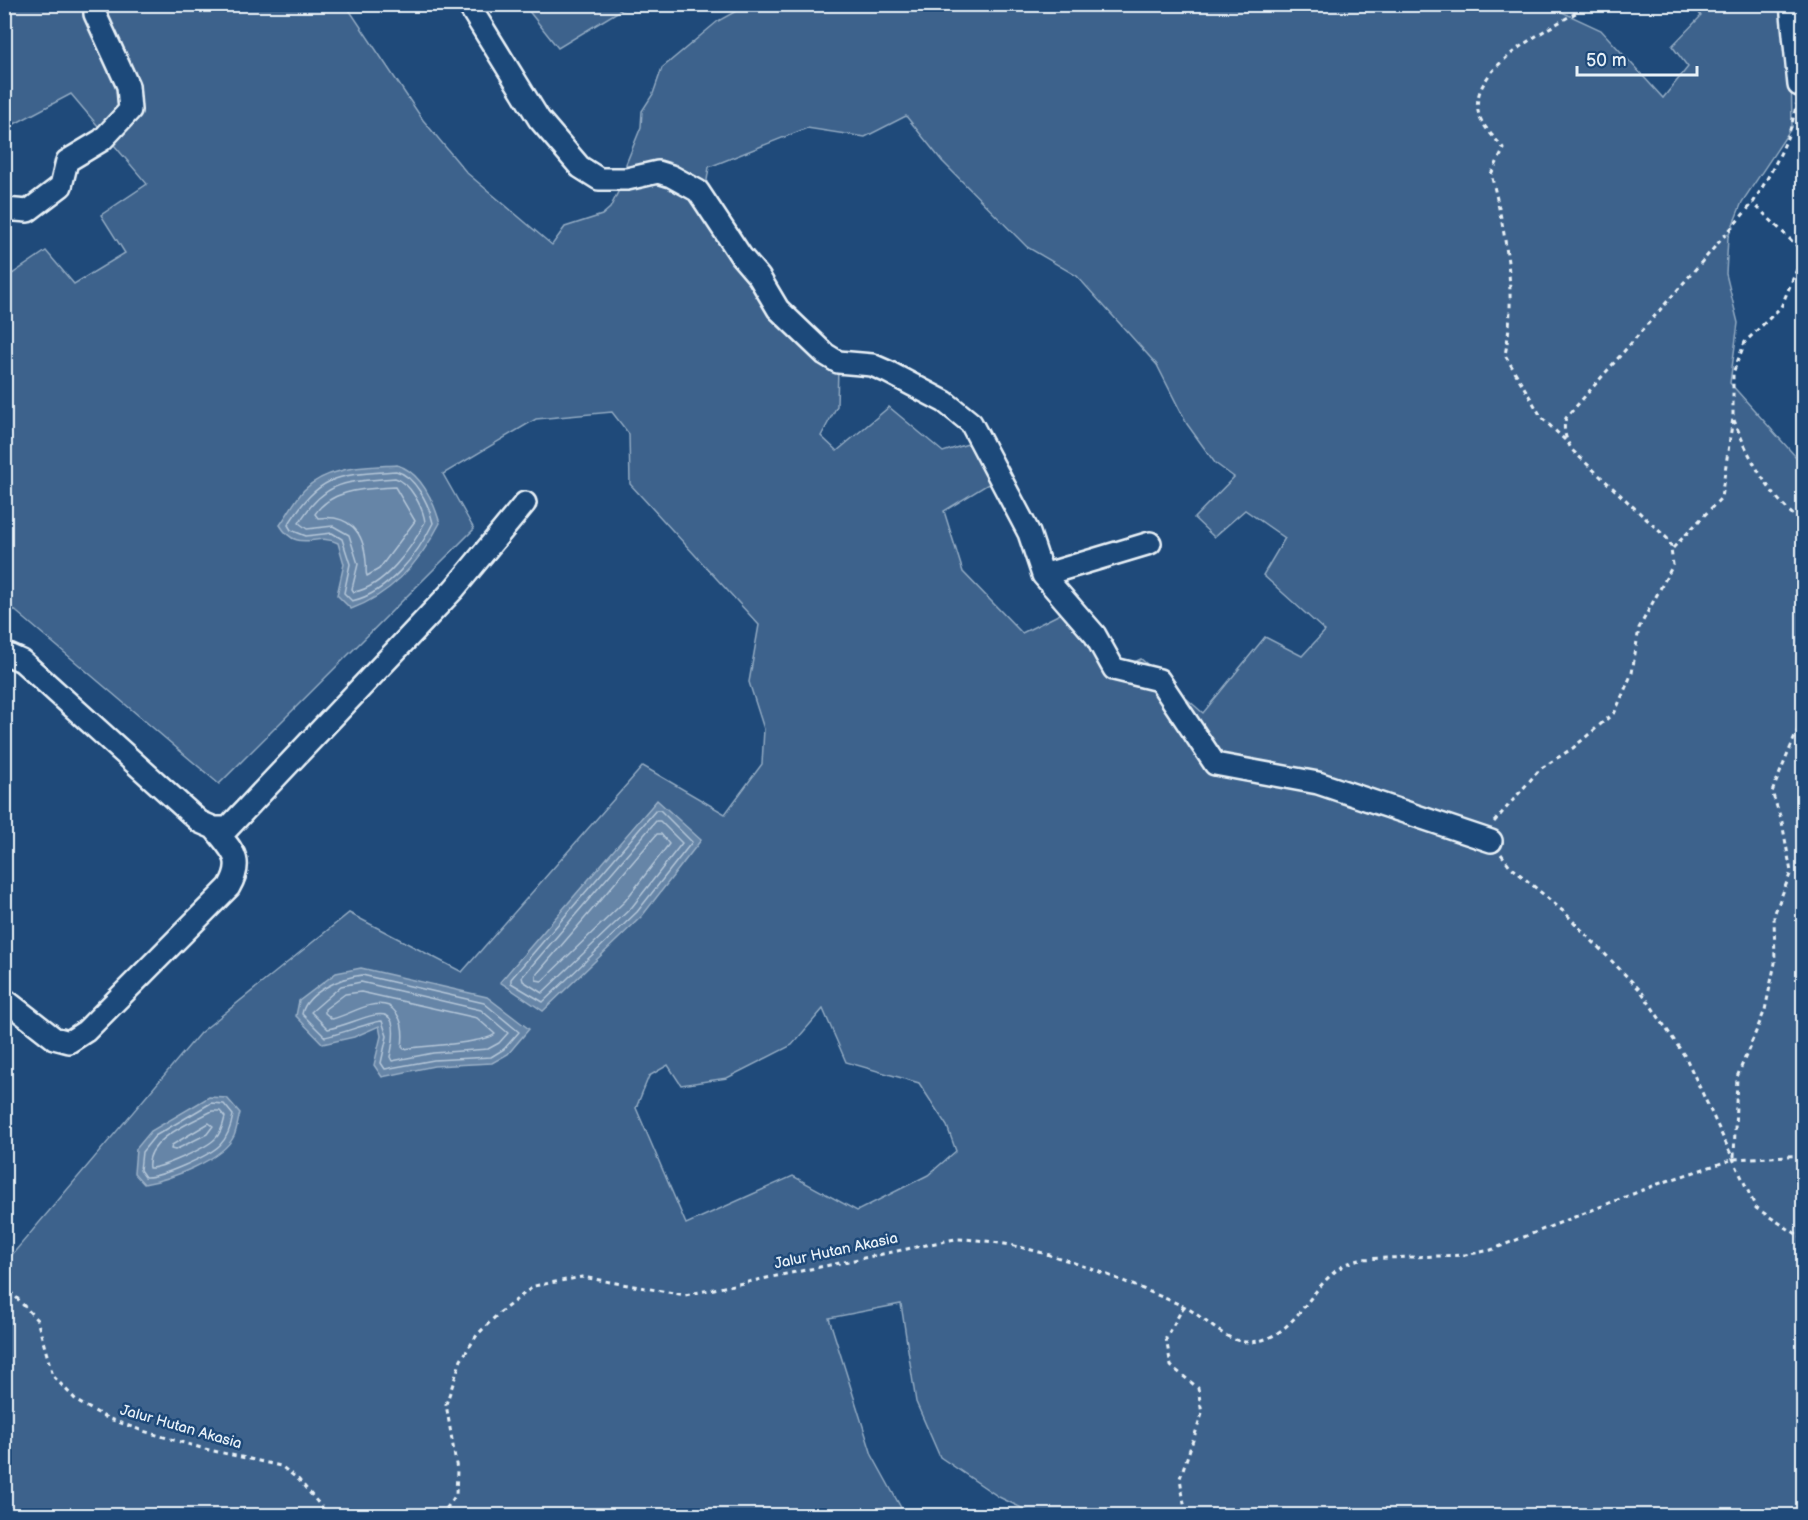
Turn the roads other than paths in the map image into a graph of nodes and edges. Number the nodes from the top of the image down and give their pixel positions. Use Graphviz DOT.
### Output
graph roads {
  1 [pos="94,4"];
  2 [pos="468,4"];
  3 [pos="1791,4"];
  4 [pos="1801,86"];
  5 [pos="4,209"];
  6 [pos="525,504"];
  7 [pos="1150,543"];
  8 [pos="1043,575"];
  9 [pos="4,654"];
  10 [pos="214,828"];
  11 [pos="1491,841"];
  12 [pos="4,999"];
  1 -- 5 [label="street"];
  2 -- 8 [label="street"];
  3 -- 4 [label="street"];
  6 -- 10 [label="street"];
  7 -- 8 [label="street"];
  8 -- 11 [label="street"];
  9 -- 10 [label="street"];
  10 -- 12 [label="street"];
}
